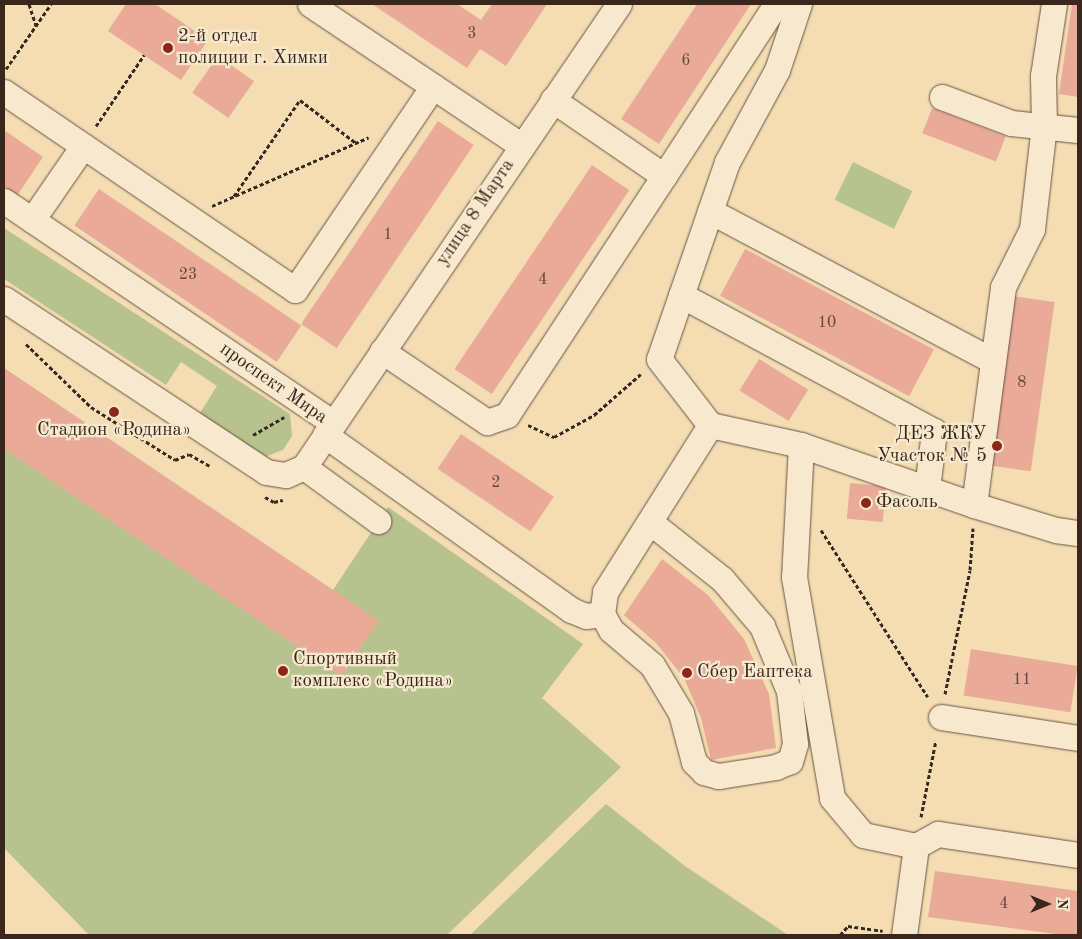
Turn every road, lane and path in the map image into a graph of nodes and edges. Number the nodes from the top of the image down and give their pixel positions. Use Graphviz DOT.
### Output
graph roads {
  1 [pos="29,4"];
  2 [pos="51,4"];
  3 [pos="310,4"];
  4 [pos="619,4"];
  5 [pos="776,4"];
  6 [pos="799,4"];
  7 [pos="1054,4"];
  8 [pos="36,26"];
  9 [pos="144,55"];
  10 [pos="4,74"];
  11 [pos="433,86"];
  12 [pos="4,92"];
  13 [pos="942,97"];
  14 [pos="553,100"];
  15 [pos="1044,125"];
  16 [pos="1078,130"];
  17 [pos="374,135"];
  18 [pos="356,143"];
  19 [pos="83,146"];
  20 [pos="522,146"];
  21 [pos="664,176"];
  22 [pos="234,196"];
  23 [pos="4,201"];
  24 [pos="710,212"];
  25 [pos="187,216"];
  26 [pos="32,220"];
  27 [pos="681,295"];
  28 [pos="4,299"];
  29 [pos="24,342"];
  30 [pos="382,351"];
  31 [pos="659,359"];
  32 [pos="993,361"];
  33 [pos="290,414"];
  34 [pos="507,415"];
  35 [pos="710,425"];
  36 [pos="329,429"];
  37 [pos="248,438"];
  38 [pos="802,445"];
  39 [pos="175,460"];
  40 [pos="304,467"];
  41 [pos="927,489"];
  42 [pos="974,505"];
  43 [pos="378,521"];
  44 [pos="650,522"];
  45 [pos="817,524"];
  46 [pos="1067,532"];
  47 [pos="970,570"];
  48 [pos="602,614"];
  49 [pos="941,717"];
  50 [pos="1078,738"];
  51 [pos="916,846"];
  52 [pos="1078,854"];
  53 [pos="840,935"];
  54 [pos="904,935"];
  1 -- 8 [label="path"];
  2 -- 8 [label="path"];
  3 -- 11 [label="street"];
  4 -- 14 [label="street, улица 8 Марта"];
  5 -- 21 [label="street"];
  6 -- 24 [label="street"];
  7 -- 15 [label="street"];
  8 -- 10 [label="path"];
  9 -- 19 [label="path"];
  11 -- 20 [label="street"];
  11 -- 25 [label="street"];
  12 -- 19 [label="street"];
  13 -- 15 [label="street"];
  14 -- 20 [label="street, улица 8 Марта"];
  14 -- 21 [label="street"];
  15 -- 16 [label="street"];
  15 -- 32 [label="street"];
  17 -- 18 [label="path"];
  18 -- 22 [label="path"];
  18 -- 22 [label="path"];
  19 -- 25 [label="street"];
  19 -- 26 [label="street"];
  20 -- 30 [label="street, улица 8 Марта"];
  21 -- 34 [label="street"];
  22 -- 25 [label="path"];
  23 -- 26 [label="street, проспект Мира"];
  24 -- 27 [label="street"];
  24 -- 32 [label="street"];
  26 -- 36 [label="street, проспект Мира"];
  27 -- 31 [label="street"];
  27 -- 41 [label="street"];
  28 -- 40 [label="street"];
  29 -- 39 [label="path"];
  30 -- 34 [label="street"];
  30 -- 36 [label="street, улица 8 Марта"];
  31 -- 34 [label="path"];
  31 -- 35 [label="street"];
  32 -- 42 [label="street"];
  33 -- 37 [label="path"];
  35 -- 38 [label="street"];
  35 -- 44 [label="street"];
  36 -- 40 [label="street, проспект Мира"];
  36 -- 48 [label="street"];
  38 -- 41 [label="street"];
  38 -- 51 [label="street"];
  40 -- 43 [label="street"];
  41 -- 42 [label="street"];
  42 -- 46 [label="street"];
  42 -- 47 [label="path"];
  44 -- 48 [label="street"];
  44 -- 48 [label="street"];
  45 -- 49 [label="path"];
  49 -- 50 [label="street"];
  51 -- 52 [label="street"];
  51 -- 54 [label="street"];
  53 -- 54 [label="path"];
}
